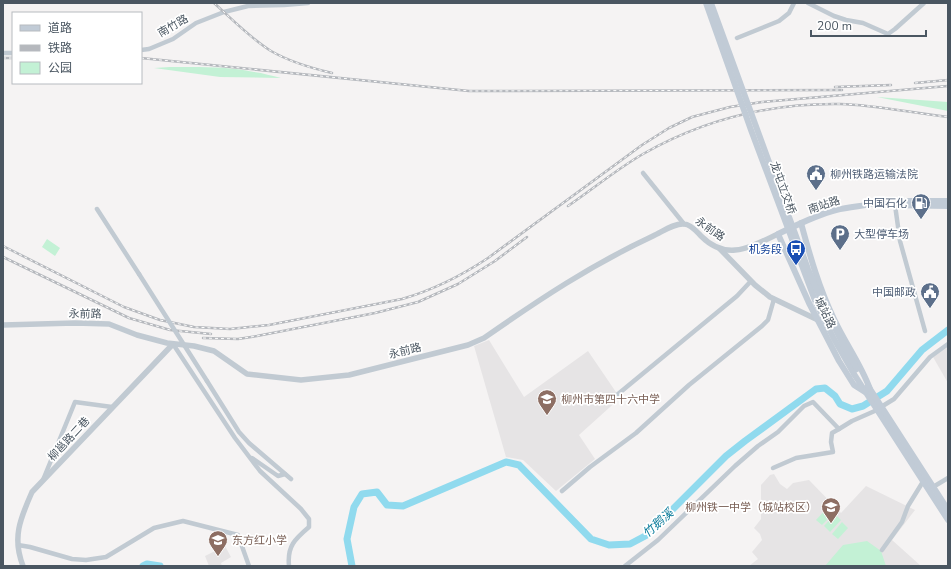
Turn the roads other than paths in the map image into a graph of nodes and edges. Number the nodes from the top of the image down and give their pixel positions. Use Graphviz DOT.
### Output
graph roads {
  1 [pos="308,3"];
  2 [pos="706,3"];
  3 [pos="711,3"];
  4 [pos="794,3"];
  5 [pos="808,3"];
  6 [pos="924,3"];
  7 [pos="737,38"];
  8 [pos="142,50"];
  9 [pos="643,174"];
  10 [pos="948,201"];
  11 [pos="877,203"];
  12 [pos="894,205"];
  13 [pos="948,206"];
  14 [pos="97,209"];
  15 [pos="801,223"];
  16 [pos="684,224"];
  17 [pos="778,234"];
  18 [pos="720,249"];
  19 [pos="751,281"];
  20 [pos="774,298"];
  21 [pos="818,320"];
  22 [pos="3,325"];
  23 [pos="925,331"];
  24 [pos="173,344"];
  25 [pos="948,344"];
  26 [pos="856,371"];
  27 [pos="868,392"];
  28 [pos="612,399"];
  29 [pos="112,407"];
  30 [pos="878,407"];
  31 [pos="839,429"];
  32 [pos="248,455"];
  33 [pos="773,468"];
  34 [pos="285,474"];
  35 [pos="948,478"];
  36 [pos="291,479"];
  37 [pos="925,480"];
  38 [pos="42,482"];
  39 [pos="933,487"];
  40 [pos="562,491"];
  41 [pos="948,510"];
  42 [pos="948,520"];
  43 [pos="18,545"];
  44 [pos="882,550"];
  45 [pos="23,566"];
  46 [pos="249,566"];
  47 [pos="289,566"];
  48 [pos="625,566"];
  1 -- 8 [label="street, 南竹路"];
  2 -- 26 [label="main road, 龙屯立交桥, bridge"];
  3 -- 26 [label="main road, 龙屯立交桥, bridge"];
  4 -- 7 [label="street"];
  5 -- 6 [label="street"];
  9 -- 16 [label="street"];
  10 -- 11 [label="main road, 南站路"];
  11 -- 12 [label="main road, 南站路"];
  11 -- 15 [label="main road, 南站路"];
  12 -- 13 [label="main road, 南站路"];
  12 -- 23 [label="street"];
  14 -- 34 [label="street, bridge"];
  15 -- 17 [label="main road, 南站路"];
  15 -- 27 [label="main road, 城站路"];
  16 -- 18 [label="street, 永前路"];
  16 -- 24 [label="street, 永前路"];
  17 -- 18 [label="street, 永前路"];
  17 -- 21 [label="main road, 城站路"];
  18 -- 19 [label="street"];
  19 -- 20 [label="street"];
  19 -- 28 [label="street"];
  20 -- 21 [label="street"];
  20 -- 40 [label="street"];
  21 -- 27 [label="main road, 城站路"];
  22 -- 24 [label="street, 永前路"];
  24 -- 29 [label="street, 柳邕路二巷"];
  24 -- 32 [label="street"];
  25 -- 30 [label="street"];
  26 -- 27 [label="main road, 城站路"];
  27 -- 30 [label="main road, 城站路"];
  29 -- 38 [label="street, 柳邕路二巷"];
  29 -- 38 [label="street"];
  30 -- 31 [label="street"];
  30 -- 37 [label="main road, 城站路"];
  31 -- 33 [label="street"];
  31 -- 48 [label="street"];
  32 -- 34 [label="street"];
  32 -- 47 [label="street"];
  34 -- 36 [label="street"];
  35 -- 39 [label="street"];
  37 -- 39 [label="main road, 城站路"];
  37 -- 42 [label="main road, 城站路"];
  37 -- 44 [label="street"];
  38 -- 43 [label="street, 柳邕路二巷"];
  39 -- 41 [label="main road, 城站路"];
  43 -- 45 [label="street, 柳邕路二巷"];
  43 -- 46 [label="street"];
}
